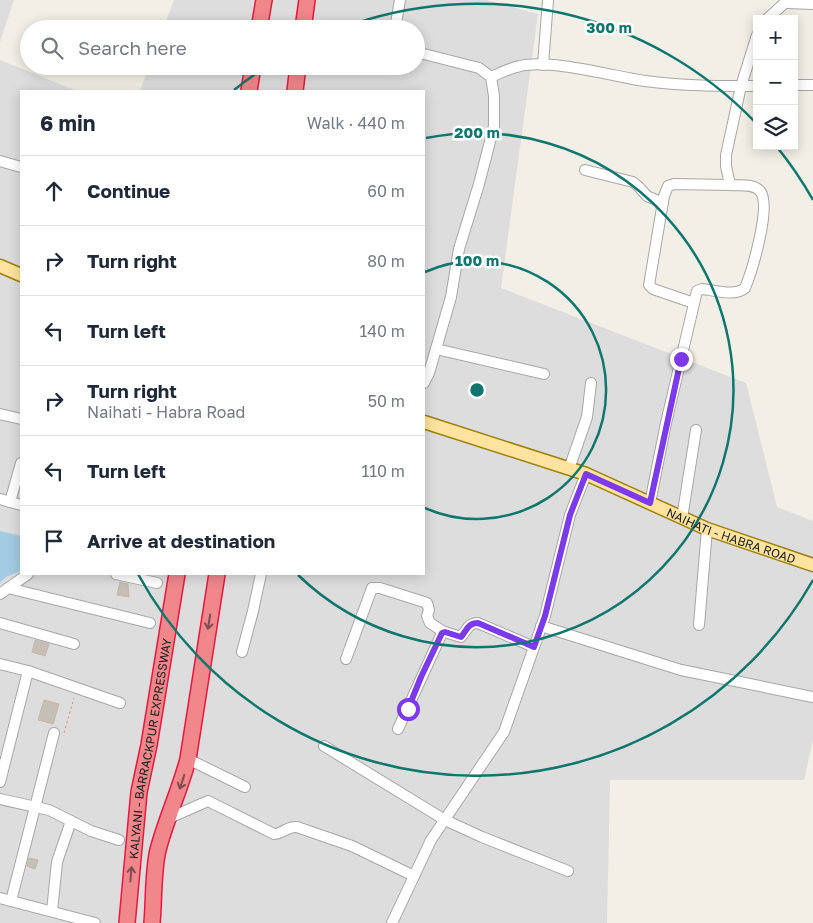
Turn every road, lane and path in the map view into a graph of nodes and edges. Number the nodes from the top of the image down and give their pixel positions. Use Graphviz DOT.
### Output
graph roads {
  1 [pos="264,0"];
  2 [pos="307,0"];
  3 [pos="400,0"];
  4 [pos="548,0"];
  5 [pos="787,1"];
  6 [pos="813,4"];
  7 [pos="771,15"];
  8 [pos="261,20"];
  9 [pos="304,20"];
  10 [pos="397,20"];
  11 [pos="753,48"];
  12 [pos="425,54"];
  13 [pos="544,65"];
  14 [pos="252,75"];
  15 [pos="297,75"];
  16 [pos="491,77"];
  17 [pos="798,85"];
  18 [pos="813,85"];
  19 [pos="741,86"];
  20 [pos="753,86"];
  21 [pos="250,90"];
  22 [pos="295,90"];
  23 [pos="0,161"];
  24 [pos="20,167"];
  25 [pos="585,170"];
  26 [pos="730,185"];
  27 [pos="663,203"];
  28 [pos="0,266"];
  29 [pos="20,276"];
  30 [pos="694,303"];
  31 [pos="436,349"];
  32 [pos="544,374"];
  33 [pos="425,381"];
  34 [pos="590,383"];
  35 [pos="0,414"];
  36 [pos="20,419"];
  37 [pos="425,422"];
  38 [pos="696,430"];
  39 [pos="20,466"];
  40 [pos="569,469"];
  41 [pos="586,474"];
  42 [pos="5,501"];
  43 [pos="650,503"];
  44 [pos="20,505"];
  45 [pos="682,518"];
  46 [pos="707,529"];
  47 [pos="813,565"];
  48 [pos="27,575"];
  49 [pos="121,575"];
  50 [pos="177,575"];
  51 [pos="217,575"];
  52 [pos="261,575"];
  53 [pos="157,583"];
  54 [pos="4,591"];
  55 [pos="0,622"];
  56 [pos="150,624"];
  57 [pos="699,625"];
  58 [pos="541,626"];
  59 [pos="444,632"];
  60 [pos="74,644"];
  61 [pos="534,647"];
  62 [pos="242,652"];
  63 [pos="346,658"];
  64 [pos="0,664"];
  65 [pos="28,672"];
  66 [pos="77,688"];
  67 [pos="813,697"];
  68 [pos="120,703"];
  69 [pos="398,729"];
  70 [pos="54,733"];
  71 [pos="324,746"];
  72 [pos="188,759"];
  73 [pos="0,782"];
  74 [pos="245,787"];
  75 [pos="0,799"];
  76 [pos="34,808"];
  77 [pos="167,819"];
  78 [pos="445,820"];
  79 [pos="72,821"];
  80 [pos="119,840"];
  81 [pos="568,871"];
  82 [pos="414,876"];
  83 [pos="0,898"];
  84 [pos="11,901"];
  85 [pos="52,911"];
  86 [pos="95,923"];
  87 [pos="127,923"];
  88 [pos="152,923"];
  89 [pos="392,923"];
  1 -- 8 [label="highway"];
  2 -- 9 [label="highway"];
  3 -- 10 [label="street"];
  4 -- 13 [label="street"];
  5 -- 6 [label="street"];
  5 -- 7 [label="street"];
  11 -- 19 [label="street"];
  12 -- 16 [label="street"];
  13 -- 16 [label="street"];
  13 -- 19 [label="street"];
  14 -- 21 [label="highway"];
  15 -- 22 [label="highway"];
  16 -- 31 [label="street"];
  17 -- 18 [label="street"];
  19 -- 20 [label="street"];
  19 -- 26 [label="street"];
  23 -- 24 [label="street"];
  25 -- 27 [label="street"];
  26 -- 27 [label="street"];
  26 -- 30 [label="street"];
  27 -- 30 [label="street"];
  28 -- 29 [label="main road"];
  30 -- 43 [label="street"];
  31 -- 32 [label="street"];
  31 -- 33 [label="street"];
  34 -- 40 [label="street"];
  35 -- 36 [label="street"];
  37 -- 40 [label="main road, NAIHATI - HABRA ROAD"];
  38 -- 45 [label="street"];
  39 -- 42 [label="street"];
  40 -- 41 [label="main road, NAIHATI - HABRA ROAD"];
  41 -- 43 [label="main road, NAIHATI - HABRA ROAD"];
  41 -- 58 [label="street"];
  42 -- 44 [label="street"];
  43 -- 45 [label="main road, NAIHATI - HABRA ROAD"];
  45 -- 46 [label="main road, NAIHATI - HABRA ROAD"];
  46 -- 47 [label="main road, NAIHATI - HABRA ROAD"];
  46 -- 57 [label="street"];
  48 -- 54 [label="street"];
  49 -- 53 [label="street"];
  87 -- 50 [label="highway, KALYANI - BARRACKPUR EXPRESSWAY, one-way"];
  51 -- 72 [label="highway, one-way"];
  52 -- 62 [label="street"];
  54 -- 56 [label="street"];
  55 -- 60 [label="street"];
  58 -- 61 [label="street"];
  58 -- 67 [label="street"];
  59 -- 61 [label="street"];
  59 -- 63 [label="street"];
  59 -- 69 [label="street"];
  61 -- 78 [label="street"];
  64 -- 65 [label="street"];
  65 -- 66 [label="street"];
  65 -- 73 [label="street"];
  66 -- 68 [label="street"];
  66 -- 70 [label="path"];
  70 -- 76 [label="street"];
  71 -- 78 [label="street"];
  72 -- 74 [label="street"];
  72 -- 77 [label="highway, one-way"];
  75 -- 76 [label="street"];
  76 -- 79 [label="street"];
  76 -- 84 [label="street"];
  77 -- 82 [label="street"];
  77 -- 88 [label="highway"];
  78 -- 81 [label="street"];
  78 -- 82 [label="street"];
  79 -- 80 [label="street"];
  79 -- 85 [label="street"];
  82 -- 89 [label="street"];
  83 -- 84 [label="street"];
  84 -- 85 [label="street"];
  85 -- 86 [label="street"];
}
